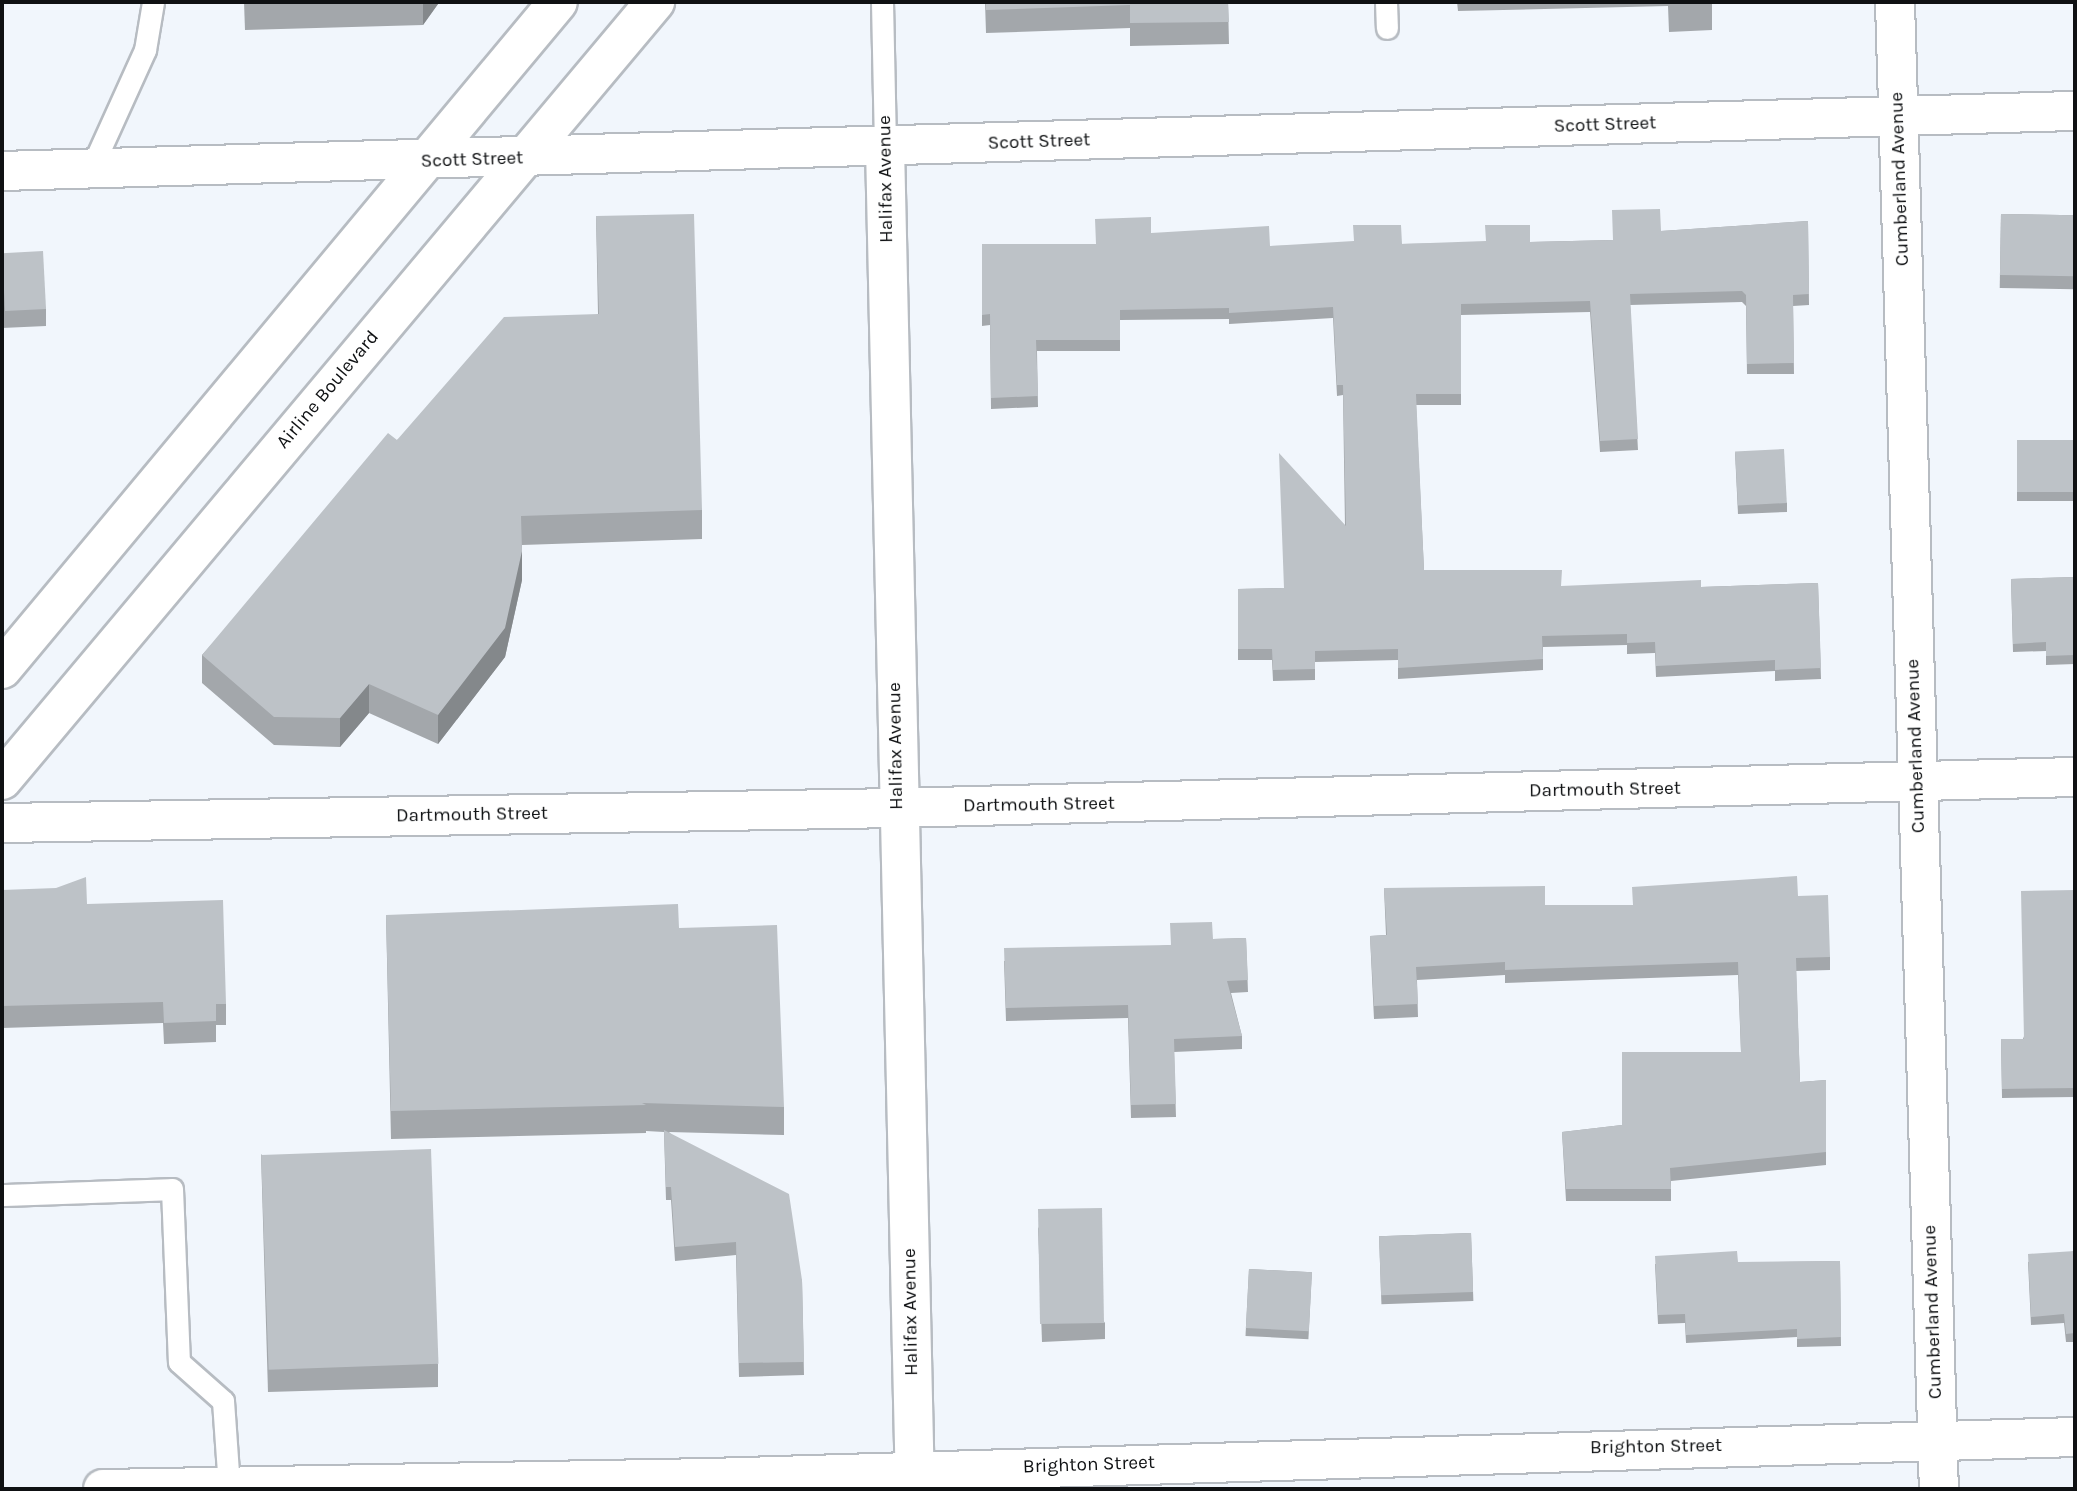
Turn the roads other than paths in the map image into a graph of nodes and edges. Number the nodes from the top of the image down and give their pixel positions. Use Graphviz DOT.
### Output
graph roads {
  1 [pos="153,2"];
  2 [pos="558,2"];
  3 [pos="655,2"];
  4 [pos="882,2"];
  5 [pos="1386,2"];
  6 [pos="1895,2"];
  7 [pos="1387,28"];
  8 [pos="2075,111"];
  9 [pos="1898,117"];
  10 [pos="886,147"];
  11 [pos="523,158"];
  12 [pos="424,161"];
  13 [pos="91,169"];
  14 [pos="2,171"];
  15 [pos="2,668"];
  16 [pos="2075,777"];
  17 [pos="2,780"];
  18 [pos="1917,782"];
  19 [pos="898,808"];
  20 [pos="2,824"];
  21 [pos="2,1195"];
  22 [pos="2075,1437"];
  23 [pos="1937,1440"];
  24 [pos="915,1480"];
  25 [pos="229,1486"];
  26 [pos="103,1489"];
  27 [pos="1939,1489"];
  1 -- 13 [label="lane"];
  2 -- 12 [label="street"];
  3 -- 11 [label="street, Airline Boulevard"];
  4 -- 10 [label="lane, Halifax Avenue"];
  5 -- 7 [label="lane"];
  6 -- 9 [label="street, Cumberland Avenue"];
  8 -- 9 [label="street, Scott Street"];
  9 -- 10 [label="street, Scott Street"];
  9 -- 18 [label="street, Cumberland Avenue"];
  10 -- 11 [label="street, Scott Street"];
  10 -- 19 [label="street, Halifax Avenue"];
  11 -- 12 [label="street, Scott Street"];
  11 -- 17 [label="street, Airline Boulevard"];
  12 -- 13 [label="street, Scott Street"];
  12 -- 15 [label="street"];
  13 -- 14 [label="street, Scott Street"];
  16 -- 18 [label="street, Dartmouth Street"];
  18 -- 19 [label="street, Dartmouth Street"];
  18 -- 23 [label="street, Cumberland Avenue"];
  19 -- 20 [label="street, Dartmouth Street"];
  19 -- 24 [label="street, Halifax Avenue"];
  21 -- 25 [label="lane"];
  22 -- 23 [label="street, Brighton Street"];
  23 -- 24 [label="street, Brighton Street"];
  23 -- 27 [label="street, Cumberland Avenue"];
  24 -- 25 [label="street, Brighton Street"];
  25 -- 26 [label="street, Brighton Street"];
}
